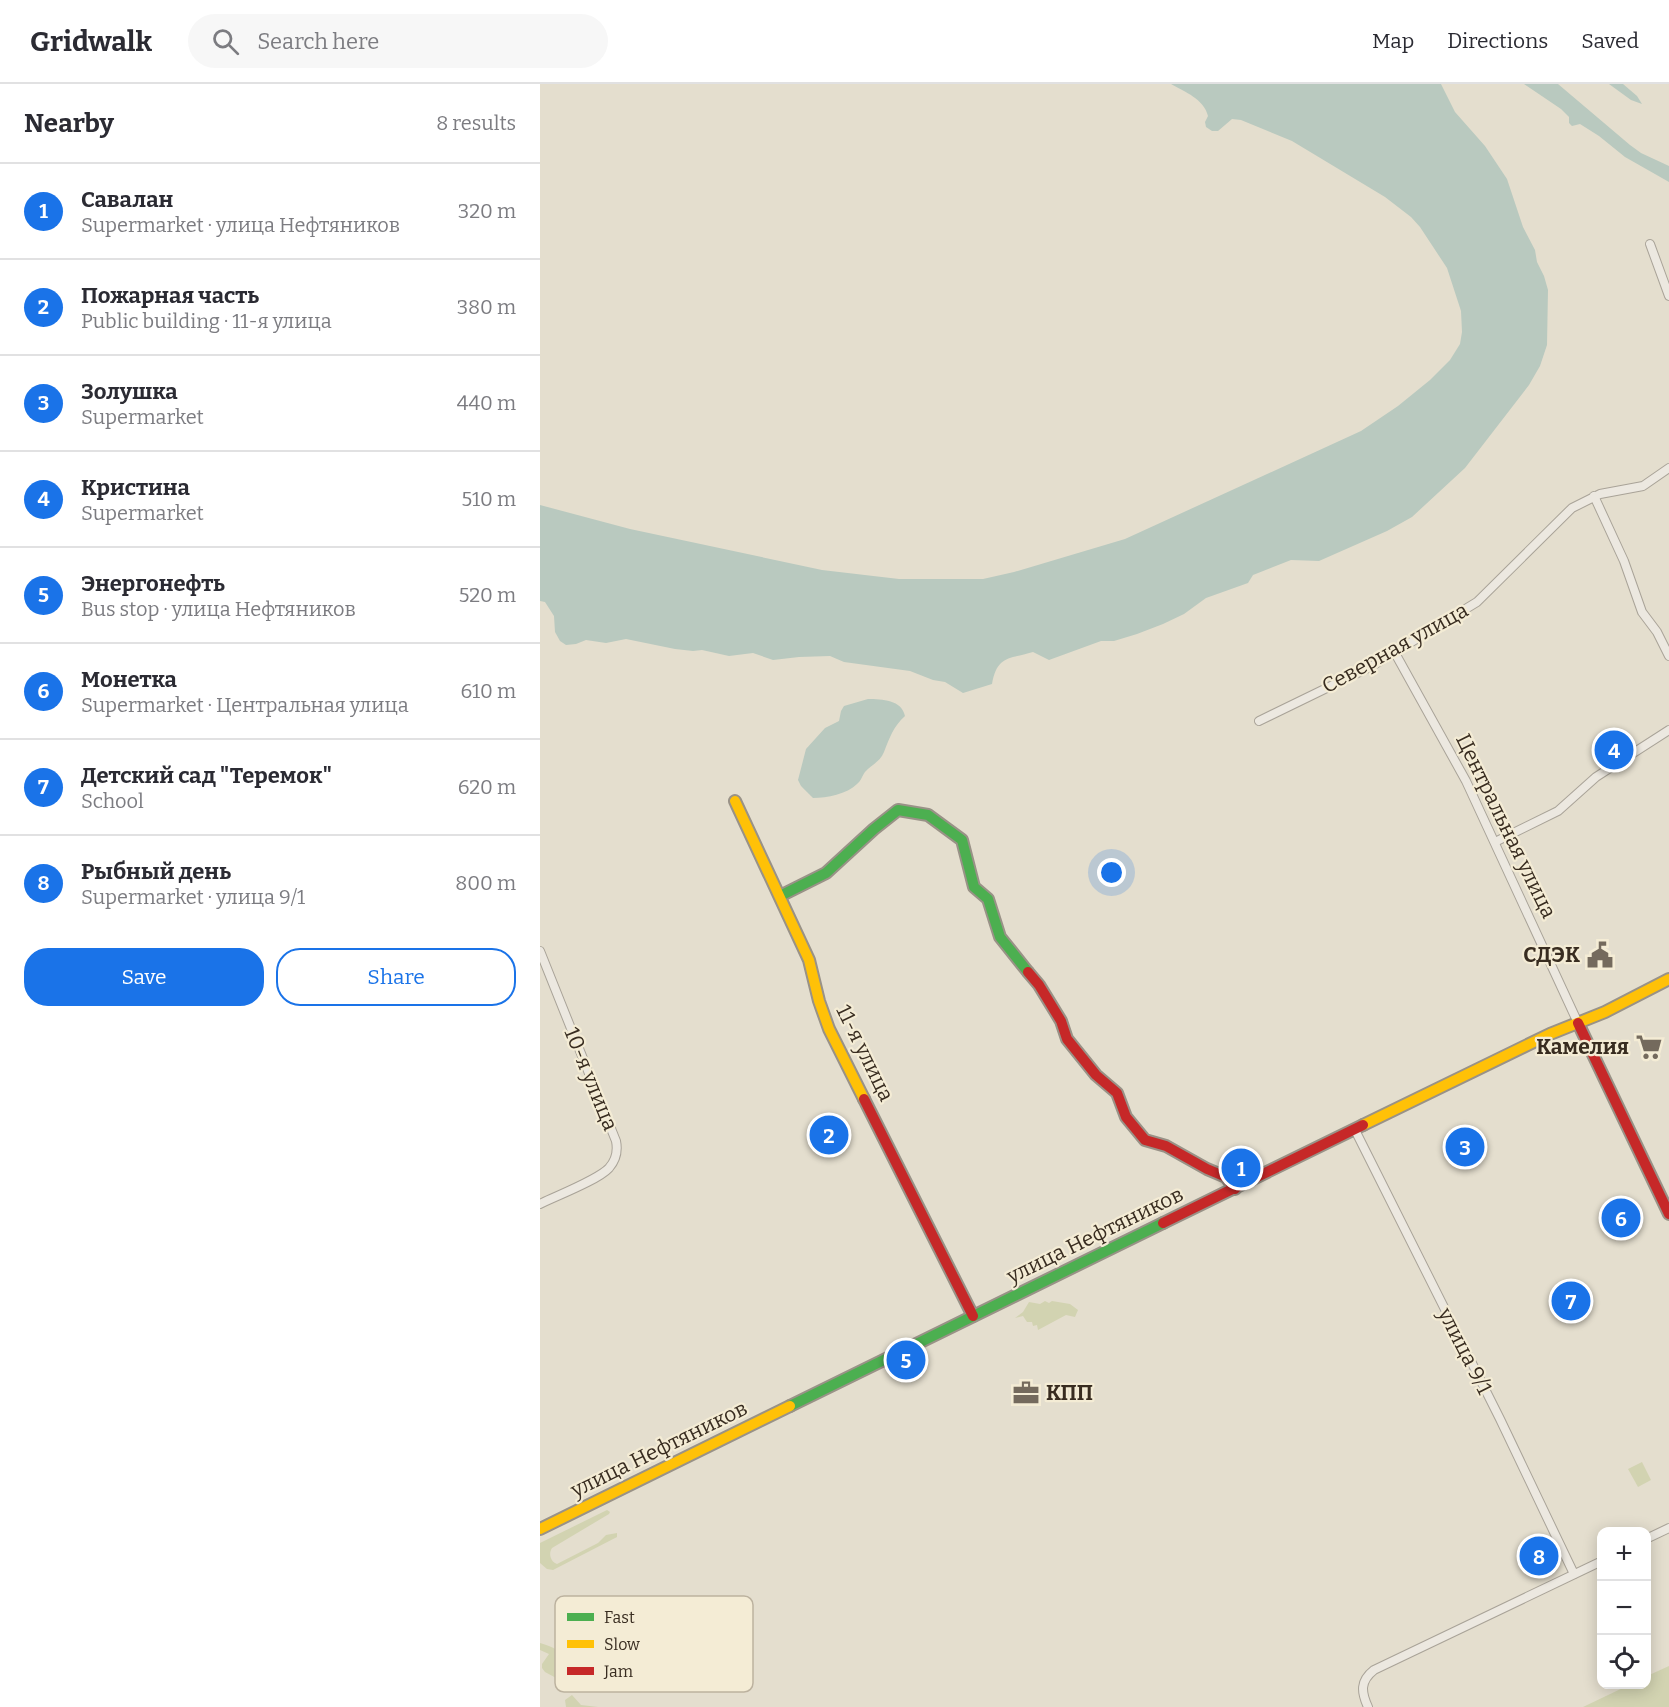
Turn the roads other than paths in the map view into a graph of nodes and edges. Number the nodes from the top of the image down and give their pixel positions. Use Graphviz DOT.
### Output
graph roads {
  1 [pos="1650,244"];
  2 [pos="1669,296"];
  3 [pos="1669,468"];
  4 [pos="1594,496"];
  5 [pos="1395,653"];
  6 [pos="1669,656"];
  7 [pos="1259,721"];
  8 [pos="1669,730"];
  9 [pos="735,801"];
  10 [pos="1495,842"];
  11 [pos="780,896"];
  12 [pos="540,951"];
  13 [pos="1669,979"];
  14 [pos="1578,1023"];
  15 [pos="1355,1130"];
  16 [pos="1235,1189"];
  17 [pos="540,1204"];
  18 [pos="1669,1214"];
  19 [pos="973,1316"];
  20 [pos="1669,1528"];
  21 [pos="540,1529"];
  22 [pos="1651,1537"];
  23 [pos="1597,1563"];
  24 [pos="1574,1574"];
  25 [pos="1368,1707"];
  1 -- 2 [label="street"];
  3 -- 4 [label="street, Северная улица"];
  4 -- 5 [label="street, Северная улица"];
  4 -- 6 [label="street"];
  5 -- 7 [label="street, Северная улица"];
  5 -- 10 [label="street, Центральная улица"];
  8 -- 10 [label="street"];
  9 -- 11 [label="street, 11-я улица"];
  10 -- 14 [label="street, Центральная улица"];
  11 -- 16 [label="street"];
  11 -- 19 [label="street, 11-я улица"];
  12 -- 17 [label="street, 10-я улица"];
  13 -- 14 [label="street, улица Нефтяников"];
  14 -- 15 [label="street, улица Нефтяников"];
  14 -- 18 [label="street, Центральная улица"];
  15 -- 16 [label="street, улица Нефтяников"];
  15 -- 24 [label="street, улица 9/1"];
  16 -- 19 [label="street, улица Нефтяников"];
  19 -- 21 [label="street, улица Нефтяников"];
  20 -- 22 [label="street"];
  23 -- 24 [label="street"];
  24 -- 25 [label="street"];
}
